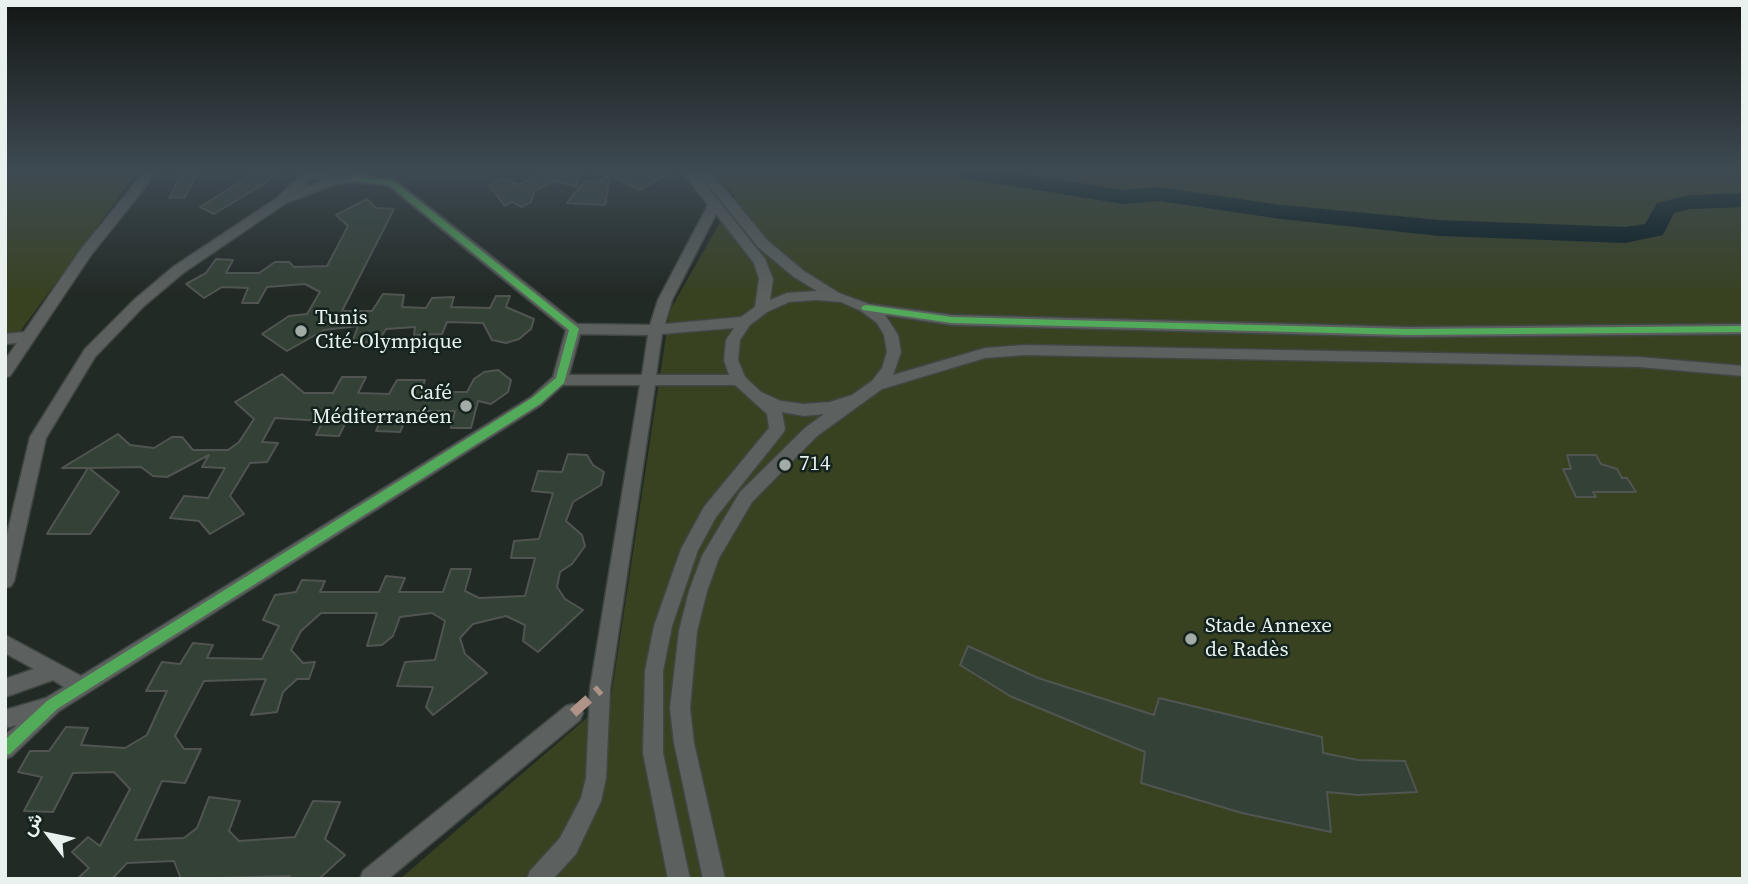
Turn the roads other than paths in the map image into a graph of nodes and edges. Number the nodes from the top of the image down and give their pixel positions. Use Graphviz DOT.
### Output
graph roads {
  1 [pos="119,212"];
  2 [pos="264,212"];
  3 [pos="432,212"];
  4 [pos="710,212"];
  5 [pos="720,212"];
  6 [pos="737,212"];
  7 [pos="843,298"];
  8 [pos="866,307"];
  9 [pos="762,309"];
  10 [pos="745,322"];
  11 [pos="574,329"];
  12 [pos="1743,329"];
  13 [pos="656,330"];
  14 [pos="27,337"];
  15 [pos="5,339"];
  16 [pos="1743,371"];
  17 [pos="5,372"];
  18 [pos="647,379"];
  19 [pos="560,380"];
  20 [pos="739,380"];
  21 [pos="877,385"];
  22 [pos="756,396"];
  23 [pos="855,400"];
  24 [pos="5,582"];
  25 [pos="5,643"];
  26 [pos="54,671"];
  27 [pos="83,687"];
  28 [pos="5,688"];
  29 [pos="52,705"];
  30 [pos="573,713"];
  31 [pos="5,719"];
  32 [pos="5,749"];
  33 [pos="371,879"];
  34 [pos="538,879"];
  35 [pos="679,879"];
  36 [pos="714,879"];
  1 -- 14 [label="street"];
  2 -- 24 [label="street"];
  3 -- 11 [label="street"];
  4 -- 13 [label="street"];
  5 -- 9 [label="street"];
  6 -- 7 [label="street"];
  7 -- 8 [label="street"];
  7 -- 9 [label="street"];
  8 -- 12 [label="street"];
  8 -- 21 [label="street"];
  9 -- 10 [label="street"];
  10 -- 13 [label="street"];
  10 -- 20 [label="street"];
  11 -- 13 [label="street"];
  11 -- 19 [label="street"];
  13 -- 18 [label="street"];
  14 -- 15 [label="street"];
  14 -- 17 [label="street"];
  16 -- 21 [label="street"];
  18 -- 19 [label="street"];
  18 -- 20 [label="street"];
  18 -- 34 [label="street"];
  19 -- 27 [label="street"];
  20 -- 22 [label="street"];
  21 -- 23 [label="street"];
  22 -- 23 [label="street"];
  22 -- 35 [label="street"];
  23 -- 36 [label="street"];
  25 -- 26 [label="street"];
  26 -- 27 [label="street"];
  26 -- 28 [label="street"];
  27 -- 29 [label="street"];
  29 -- 31 [label="street"];
  29 -- 32 [label="street"];
  30 -- 33 [label="street"];
}
